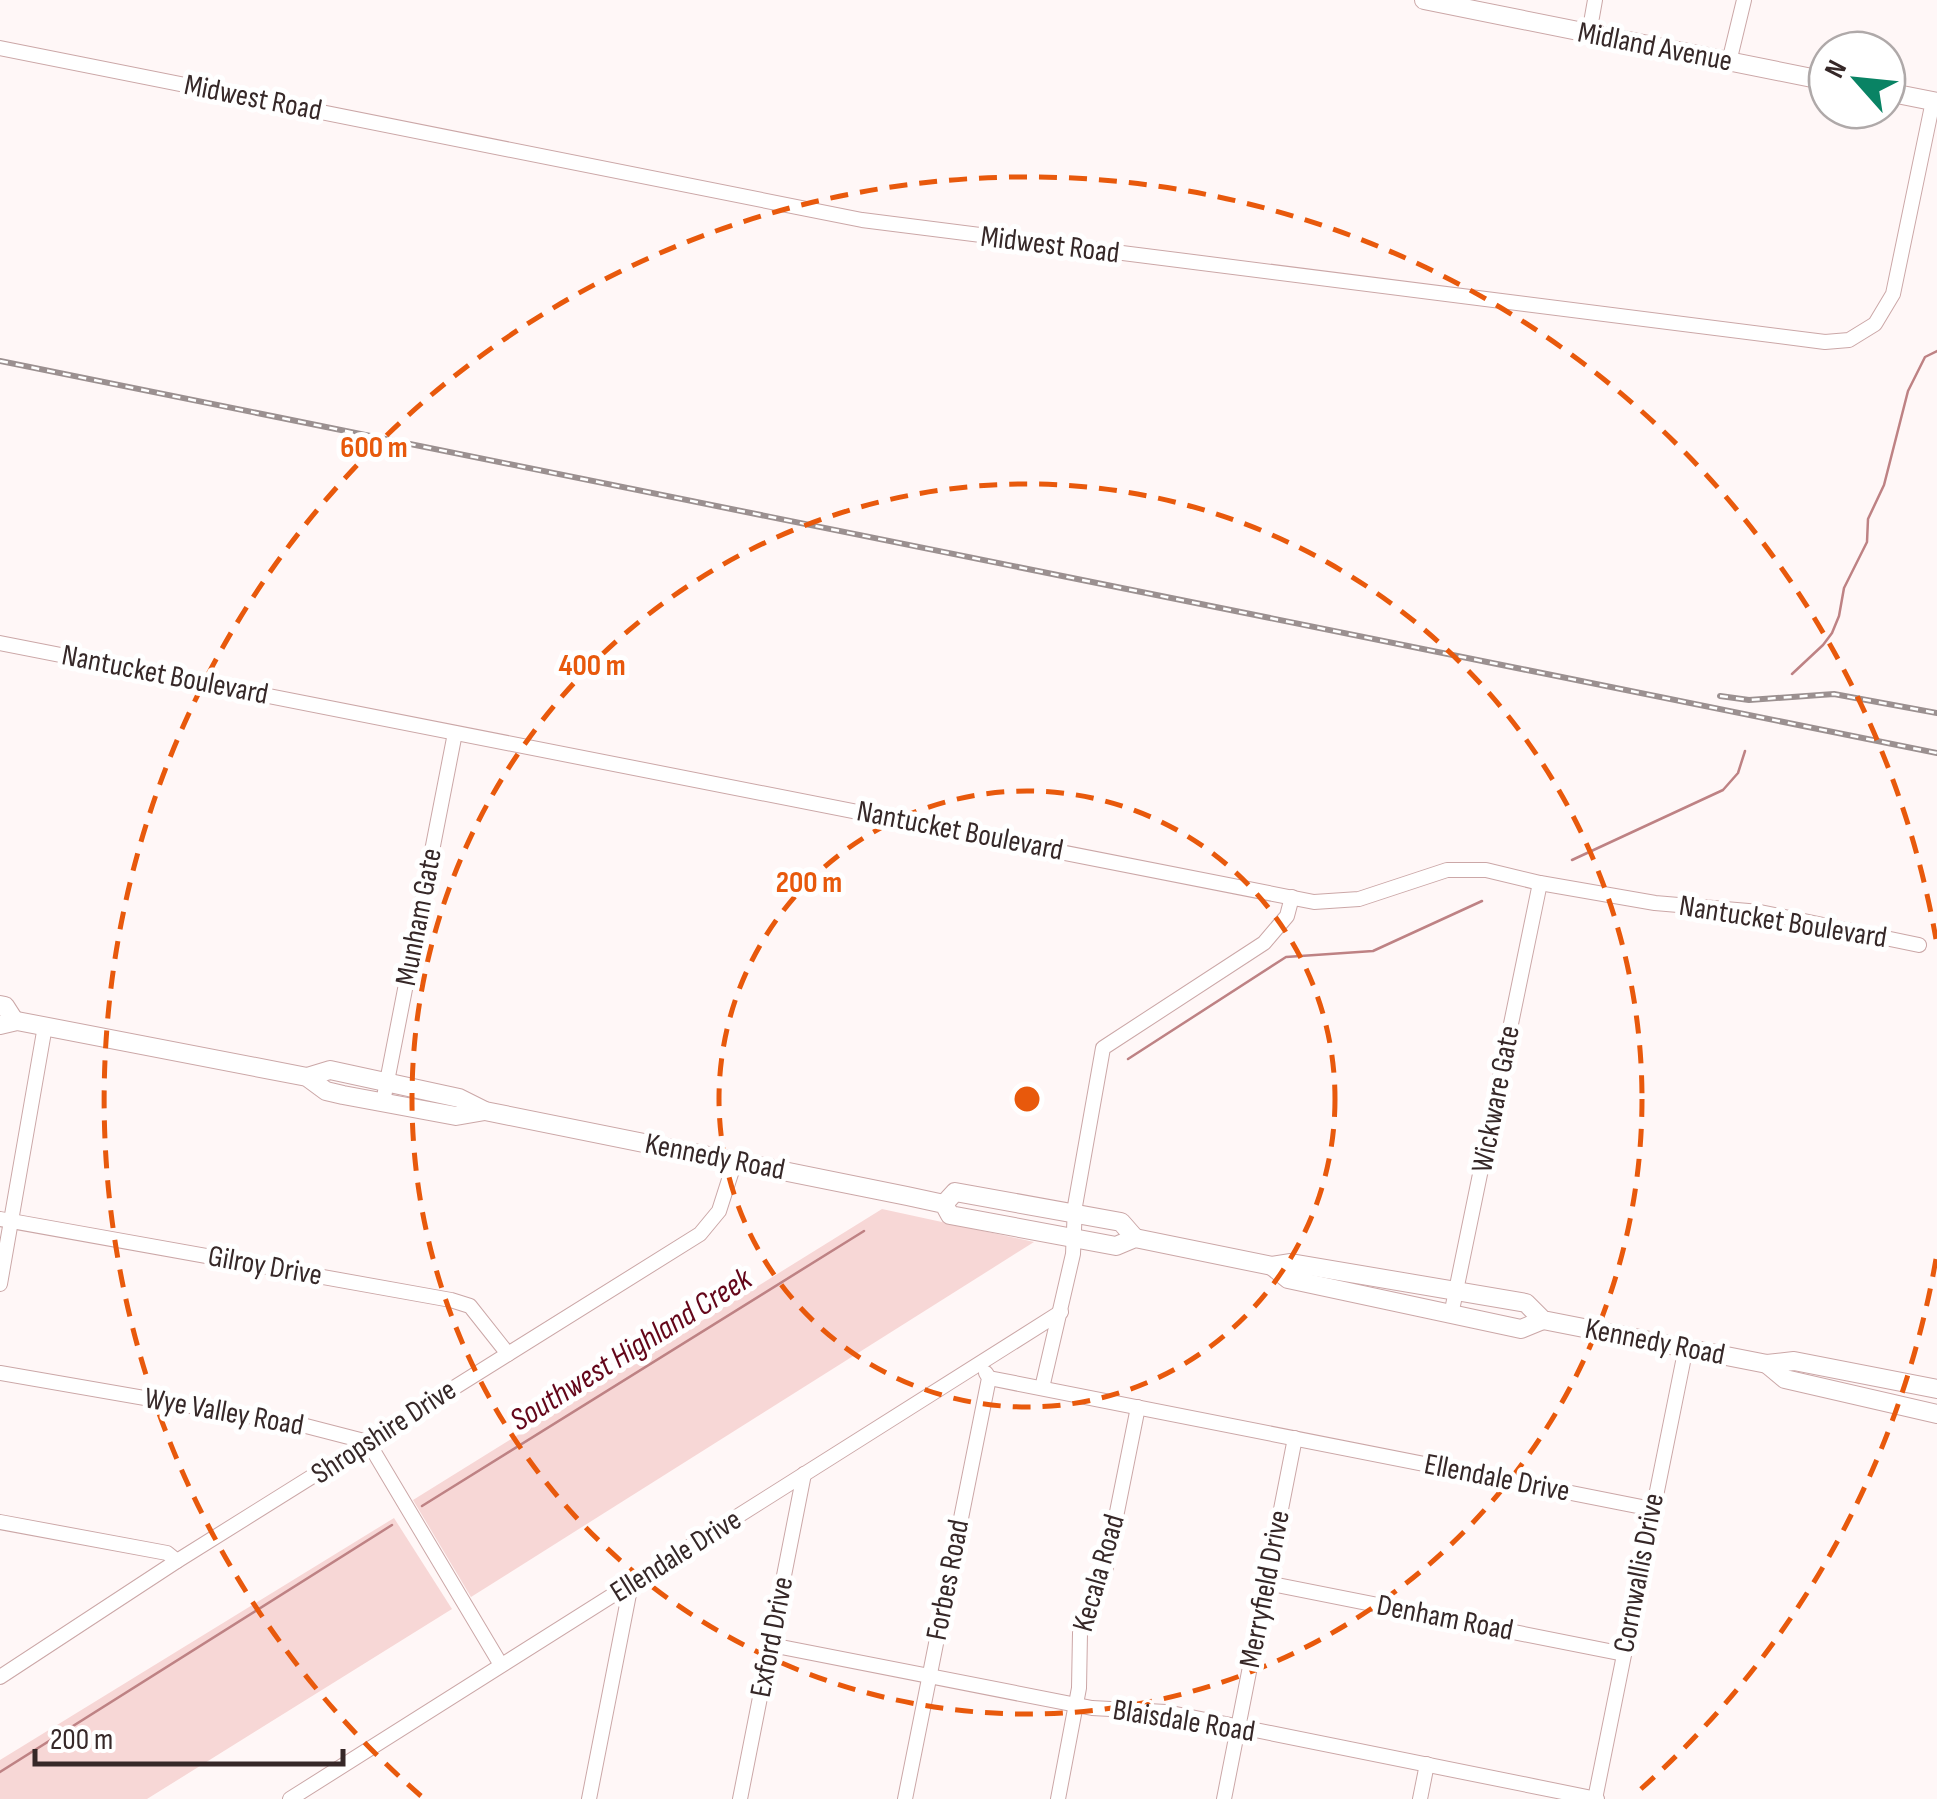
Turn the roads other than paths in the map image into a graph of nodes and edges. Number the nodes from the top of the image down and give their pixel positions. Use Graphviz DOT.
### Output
graph roads {
  1 [pos="1424,0"];
  2 [pos="1595,0"];
  3 [pos="1744,0"];
  4 [pos="1589,34"];
  5 [pos="0,48"];
  6 [pos="1729,62"];
  7 [pos="1807,77"];
  8 [pos="1907,96"];
  9 [pos="1935,102"];
  10 [pos="0,643"];
  11 [pos="455,733"];
  12 [pos="1540,883"];
  13 [pos="1292,897"];
  14 [pos="1919,945"];
  15 [pos="0,1005"];
  16 [pos="7,1023"];
  17 [pos="46,1026"];
  18 [pos="306,1077"];
  19 [pos="386,1082"];
  20 [pos="383,1102"];
  21 [pos="486,1111"];
  22 [pos="735,1161"];
  23 [pos="944,1204"];
  24 [pos="1075,1214"];
  25 [pos="6,1220"];
  26 [pos="1135,1238"];
  27 [pos="1074,1239"];
  28 [pos="1272,1266"];
  29 [pos="0,1284"];
  30 [pos="1456,1294"];
  31 [pos="1061,1312"];
  32 [pos="1452,1315"];
  33 [pos="1543,1320"];
  34 [pos="1686,1348"];
  35 [pos="508,1354"];
  36 [pos="1767,1364"];
  37 [pos="984,1371"];
  38 [pos="0,1373"];
  39 [pos="1042,1388"];
  40 [pos="1937,1389"];
  41 [pos="1138,1407"];
  42 [pos="1937,1414"];
  43 [pos="1295,1438"];
  44 [pos="368,1442"];
  45 [pos="804,1474"];
  46 [pos="1652,1509"];
  47 [pos="0,1522"];
  48 [pos="177,1562"];
  49 [pos="1266,1583"];
  50 [pos="631,1584"];
  51 [pos="771,1645"];
  52 [pos="1624,1654"];
  53 [pos="501,1665"];
  54 [pos="930,1675"];
  55 [pos="0,1676"];
  56 [pos="1076,1705"];
  57 [pos="1238,1728"];
  58 [pos="1426,1764"];
  59 [pos="290,1799"];
  60 [pos="589,1799"];
  61 [pos="740,1799"];
  62 [pos="906,1799"];
  63 [pos="1058,1799"];
  64 [pos="1224,1799"];
  65 [pos="1420,1799"];
  66 [pos="1595,1799"];
  1 -- 4 [label="main road, Midland Avenue"];
  2 -- 4 [label="street"];
  3 -- 6 [label="street"];
  4 -- 6 [label="main road, Midland Avenue"];
  5 -- 9 [label="street, Midwest Road"];
  6 -- 7 [label="main road, Midland Avenue"];
  8 -- 9 [label="main road"];
  10 -- 11 [label="street, Nantucket Boulevard"];
  11 -- 13 [label="street, Nantucket Boulevard"];
  11 -- 19 [label="street, Munham Gate"];
  12 -- 13 [label="street, Nantucket Boulevard"];
  12 -- 14 [label="street, Nantucket Boulevard"];
  12 -- 30 [label="street, Wickware Gate"];
  13 -- 24 [label="street"];
  15 -- 16 [label="main road, Kennedy Road"];
  16 -- 17 [label="main road, Kennedy Road"];
  17 -- 18 [label="main road, Kennedy Road"];
  17 -- 25 [label="street"];
  18 -- 19 [label="main road, Kennedy Road"];
  18 -- 20 [label="main road, Kennedy Road"];
  19 -- 20 [label="street, Munham Gate"];
  19 -- 21 [label="main road, Kennedy Road"];
  20 -- 21 [label="main road, Kennedy Road"];
  21 -- 22 [label="main road, Kennedy Road"];
  22 -- 23 [label="main road, Kennedy Road"];
  22 -- 35 [label="street, Shropshire Drive"];
  23 -- 24 [label="main road, Kennedy Road"];
  23 -- 27 [label="main road, Kennedy Road"];
  24 -- 26 [label="main road, Kennedy Road"];
  24 -- 27 [label="street"];
  25 -- 29 [label="street"];
  25 -- 35 [label="street, Gilroy Drive"];
  26 -- 27 [label="main road, Kennedy Road"];
  26 -- 28 [label="main road, Kennedy Road"];
  27 -- 31 [label="street"];
  28 -- 30 [label="main road, Kennedy Road"];
  28 -- 32 [label="main road, Kennedy Road"];
  30 -- 32 [label="street, Wickware Gate"];
  30 -- 33 [label="main road, Kennedy Road"];
  31 -- 37 [label="street, Ellendale Drive"];
  31 -- 39 [label="street"];
  32 -- 33 [label="main road, Kennedy Road"];
  33 -- 34 [label="main road, Kennedy Road"];
  34 -- 36 [label="main road, Kennedy Road"];
  34 -- 46 [label="street, Cornwallis Drive"];
  35 -- 44 [label="street, Shropshire Drive"];
  36 -- 40 [label="main road, Kennedy Road"];
  36 -- 42 [label="main road, Kennedy Road"];
  37 -- 39 [label="street, Ellendale Drive"];
  37 -- 45 [label="street, Ellendale Drive"];
  37 -- 54 [label="street, Forbes Road"];
  38 -- 44 [label="street, Wye Valley Road"];
  39 -- 41 [label="street, Ellendale Drive"];
  41 -- 43 [label="street, Ellendale Drive"];
  41 -- 56 [label="street, Kecala Road"];
  43 -- 46 [label="street, Ellendale Drive"];
  43 -- 49 [label="street, Merryfield Drive"];
  44 -- 48 [label="street, Shropshire Drive"];
  44 -- 53 [label="street"];
  45 -- 50 [label="street, Ellendale Drive"];
  45 -- 51 [label="street, Exford Drive"];
  46 -- 52 [label="street, Cornwallis Drive"];
  47 -- 48 [label="street"];
  48 -- 55 [label="street, Shropshire Drive"];
  49 -- 52 [label="street, Denham Road"];
  49 -- 57 [label="street, Merryfield Drive"];
  50 -- 53 [label="street, Ellendale Drive"];
  50 -- 60 [label="street"];
  51 -- 54 [label="street, Blaisdale Road"];
  51 -- 61 [label="street, Exford Drive"];
  52 -- 66 [label="street, Cornwallis Drive"];
  53 -- 59 [label="street, Ellendale Drive"];
  54 -- 56 [label="street, Blaisdale Road"];
  54 -- 62 [label="street, Forbes Road"];
  56 -- 57 [label="street, Blaisdale Road"];
  56 -- 63 [label="street, Kecala Road"];
  57 -- 58 [label="street, Blaisdale Road"];
  57 -- 64 [label="street, Merryfield Drive"];
  58 -- 65 [label="street"];
  58 -- 66 [label="street, Blaisdale Road"];
}
